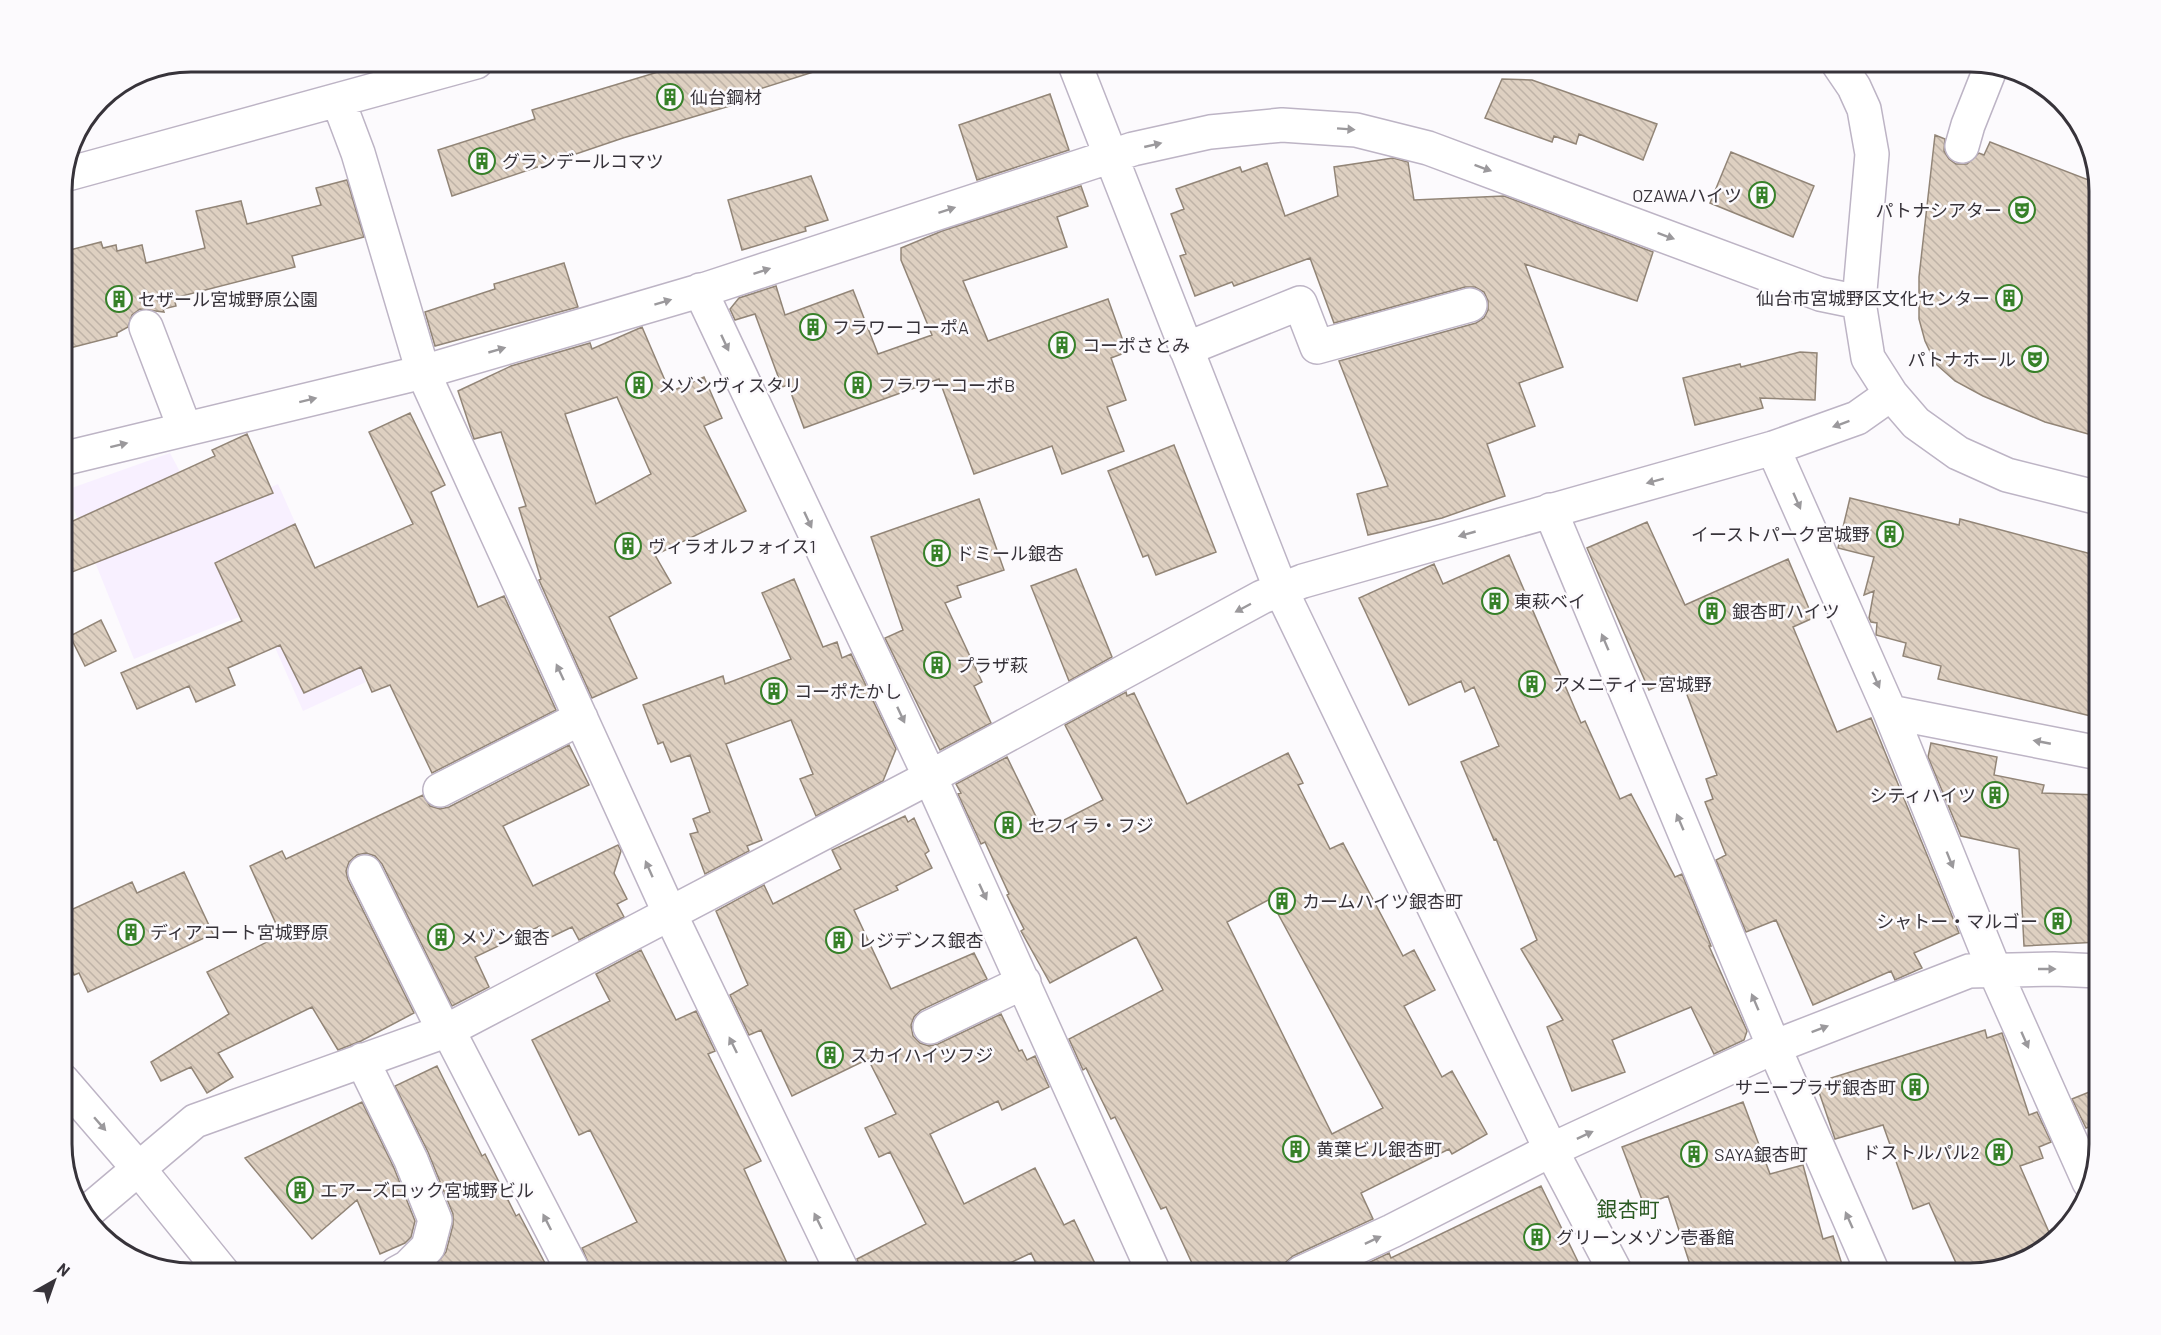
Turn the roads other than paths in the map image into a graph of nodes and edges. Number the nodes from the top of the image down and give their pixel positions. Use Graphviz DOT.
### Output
graph roads {
  1 [pos="440,72"];
  2 [pos="1078,72"];
  3 [pos="1849,72"];
  4 [pos="1988,74"];
  5 [pos="338,100"];
  6 [pos="1962,146"];
  7 [pos="1110,157"];
  8 [pos="74,172"];
  9 [pos="699,291"];
  10 [pos="1859,302"];
  11 [pos="1470,305"];
  12 [pos="146,327"];
  13 [pos="1186,349"];
  14 [pos="423,372"];
  15 [pos="1891,394"];
  16 [pos="185,429"];
  17 [pos="1773,448"];
  18 [pos="72,457"];
  19 [pos="2089,496"];
  20 [pos="1550,510"];
  21 [pos="1281,590"];
  22 [pos="1890,712"];
  23 [pos="581,718"];
  24 [pos="2089,751"];
  25 [pos="930,777"];
  26 [pos="440,790"];
  27 [pos="365,872"];
  28 [pos="670,914"];
  29 [pos="1994,969"];
  30 [pos="2089,971"];
  31 [pos="1024,982"];
  32 [pos="930,1027"];
  33 [pos="446,1030"];
  34 [pos="1774,1047"];
  35 [pos="362,1060"];
  36 [pos="72,1092"];
  37 [pos="1551,1150"];
  38 [pos="138,1168"];
  39 [pos="2085,1174"];
  40 [pos="91,1209"];
  41 [pos="214,1263"];
  42 [pos="412,1263"];
  43 [pos="568,1263"];
  44 [pos="838,1263"];
  45 [pos="1149,1263"];
  46 [pos="1324,1263"];
  47 [pos="1610,1263"];
  48 [pos="1868,1263"];
  1 -- 5 [label="street"];
  2 -- 7 [label="street"];
  3 -- 10 [label="street"];
  4 -- 6 [label="street"];
  5 -- 8 [label="street"];
  5 -- 14 [label="street"];
  9 -- 7 [label="street, one-way"];
  7 -- 10 [label="street, one-way"];
  7 -- 13 [label="street"];
  14 -- 9 [label="street, one-way"];
  9 -- 25 [label="street, one-way"];
  10 -- 15 [label="street"];
  11 -- 13 [label="street"];
  12 -- 16 [label="street"];
  13 -- 21 [label="street"];
  16 -- 14 [label="street, one-way"];
  23 -- 14 [label="street, one-way"];
  15 -- 17 [label="street, one-way"];
  15 -- 19 [label="street"];
  18 -- 16 [label="street, one-way"];
  17 -- 20 [label="street, one-way"];
  17 -- 22 [label="street, one-way"];
  20 -- 21 [label="street, one-way"];
  34 -- 20 [label="street, one-way"];
  21 -- 25 [label="street, one-way"];
  21 -- 37 [label="street"];
  24 -- 22 [label="street, one-way"];
  22 -- 29 [label="street, one-way"];
  23 -- 26 [label="street"];
  28 -- 23 [label="street, one-way"];
  25 -- 28 [label="street"];
  25 -- 31 [label="street, one-way"];
  27 -- 33 [label="street"];
  28 -- 33 [label="street"];
  44 -- 28 [label="street, one-way"];
  29 -- 30 [label="street, one-way"];
  34 -- 29 [label="street, one-way"];
  29 -- 39 [label="street, one-way"];
  31 -- 32 [label="street"];
  31 -- 45 [label="street"];
  33 -- 35 [label="street"];
  43 -- 33 [label="street, one-way"];
  37 -- 34 [label="street, one-way"];
  48 -- 34 [label="street, one-way"];
  35 -- 38 [label="street"];
  35 -- 42 [label="street"];
  36 -- 38 [label="street, one-way"];
  46 -- 37 [label="street, one-way"];
  37 -- 47 [label="street"];
  38 -- 40 [label="street"];
  38 -- 41 [label="street"];
}
